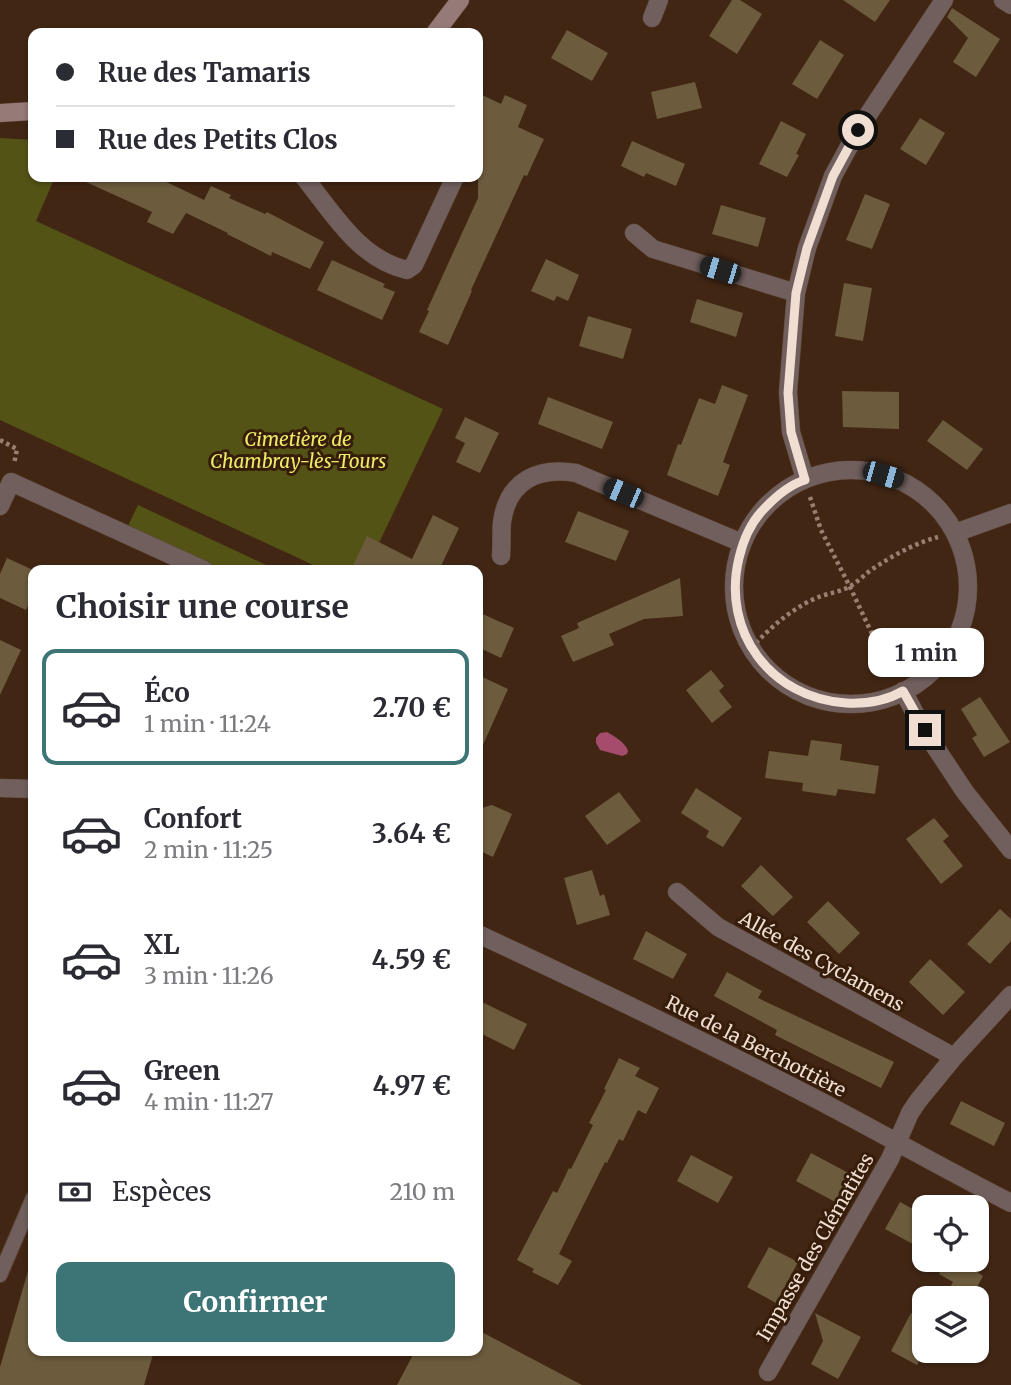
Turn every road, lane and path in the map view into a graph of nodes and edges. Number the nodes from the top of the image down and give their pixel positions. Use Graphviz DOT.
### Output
graph roads {
  1 [pos="460,0"];
  2 [pos="659,0"];
  3 [pos="944,0"];
  4 [pos="1003,0"];
  5 [pos="1011,5"];
  6 [pos="652,18"];
  7 [pos="439,28"];
  8 [pos="28,111"];
  9 [pos="0,113"];
  10 [pos="308,182"];
  11 [pos="453,182"];
  12 [pos="634,233"];
  13 [pos="796,293"];
  14 [pos="0,440"];
  15 [pos="805,480"];
  16 [pos="11,482"];
  17 [pos="0,506"];
  18 [pos="1011,513"];
  19 [pos="955,533"];
  20 [pos="742,543"];
  21 [pos="501,556"];
  22 [pos="193,565"];
  23 [pos="850,587"];
  24 [pos="751,648"];
  25 [pos="908,688"];
  26 [pos="0,788"];
  27 [pos="28,789"];
  28 [pos="1011,850"];
  29 [pos="677,892"];
  30 [pos="483,936"];
  31 [pos="1011,995"];
  32 [pos="954,1057"];
  33 [pos="897,1143"];
  34 [pos="1011,1203"];
  35 [pos="28,1210"];
  36 [pos="0,1275"];
  37 [pos="768,1372"];
  1 -- 7 [label="street"];
  2 -- 6 [label="street"];
  3 -- 13 [label="street"];
  4 -- 5 [label="street"];
  8 -- 9 [label="street"];
  10 -- 11 [label="street"];
  12 -- 13 [label="street"];
  13 -- 15 [label="street"];
  14 -- 16 [label="path"];
  15 -- 19 [label="street"];
  15 -- 20 [label="street"];
  15 -- 23 [label="path"];
  16 -- 17 [label="street"];
  16 -- 22 [label="street"];
  18 -- 19 [label="street"];
  19 -- 23 [label="path"];
  19 -- 25 [label="street"];
  20 -- 21 [label="street"];
  20 -- 24 [label="street"];
  23 -- 24 [label="path"];
  23 -- 25 [label="path"];
  24 -- 25 [label="street"];
  25 -- 28 [label="street"];
  26 -- 27 [label="street"];
  29 -- 32 [label="street, Allée des Cyclamens"];
  30 -- 33 [label="street, Rue de la Berchottière"];
  31 -- 32 [label="street, Impasse des Clématites"];
  32 -- 33 [label="street, Impasse des Clématites"];
  33 -- 34 [label="street, Rue de la Berchottière"];
  33 -- 37 [label="street, Impasse des Clématites"];
  35 -- 36 [label="lane"];
}
